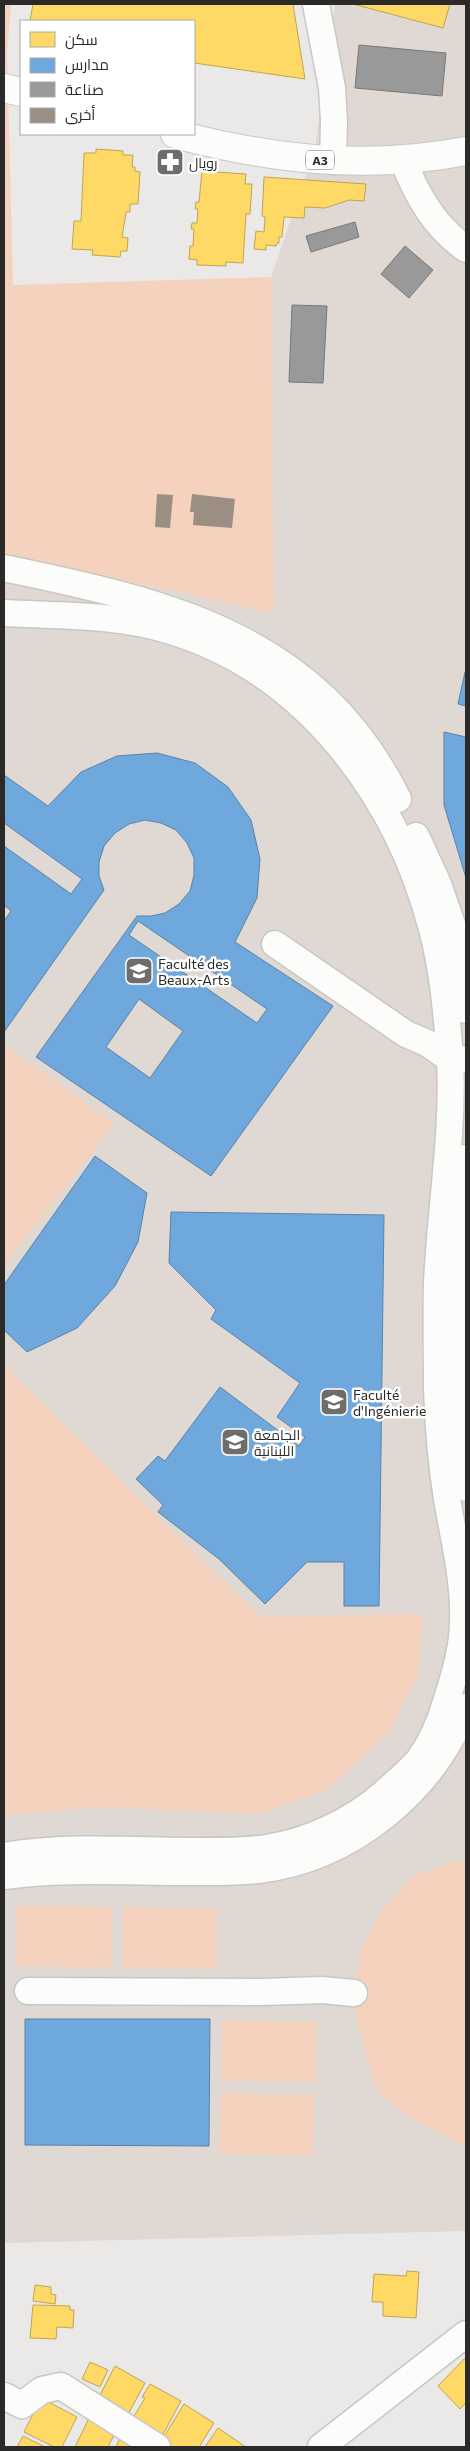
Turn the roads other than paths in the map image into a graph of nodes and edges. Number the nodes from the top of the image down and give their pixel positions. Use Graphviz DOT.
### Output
graph roads {
  1 [pos="316,4"];
  2 [pos="4,88"];
  3 [pos="20,92"];
  4 [pos="181,135"];
  5 [pos="466,151"];
  6 [pos="403,160"];
  7 [pos="333,161"];
  8 [pos="466,249"];
  9 [pos="4,568"];
  10 [pos="4,613"];
  11 [pos="275,944"];
  12 [pos="466,1010"];
  13 [pos="458,1059"];
  14 [pos="466,1158"];
  15 [pos="465,1187"];
  16 [pos="466,1488"];
  17 [pos="462,1554"];
  18 [pos="464,1640"];
  19 [pos="466,1706"];
  20 [pos="4,1856"];
  21 [pos="4,1876"];
  22 [pos="28,1991"];
  23 [pos="354,1993"];
  24 [pos="466,2334"];
  25 [pos="4,2396"];
  26 [pos="158,2447"];
  27 [pos="321,2447"];
  1 -- 7 [label="street"];
  2 -- 3 [label="highway"];
  4 -- 7 [label="highway, A3"];
  5 -- 6 [label="highway, A3"];
  6 -- 7 [label="highway, A3"];
  6 -- 8 [label="street"];
  9 -- 12 [label="street"];
  10 -- 13 [label="street"];
  11 -- 13 [label="street"];
  13 -- 17 [label="street"];
  14 -- 15 [label="street"];
  15 -- 16 [label="street"];
  17 -- 18 [label="street"];
  18 -- 20 [label="street"];
  19 -- 21 [label="street"];
  22 -- 23 [label="street"];
  24 -- 27 [label="street"];
  25 -- 26 [label="street"];
}
